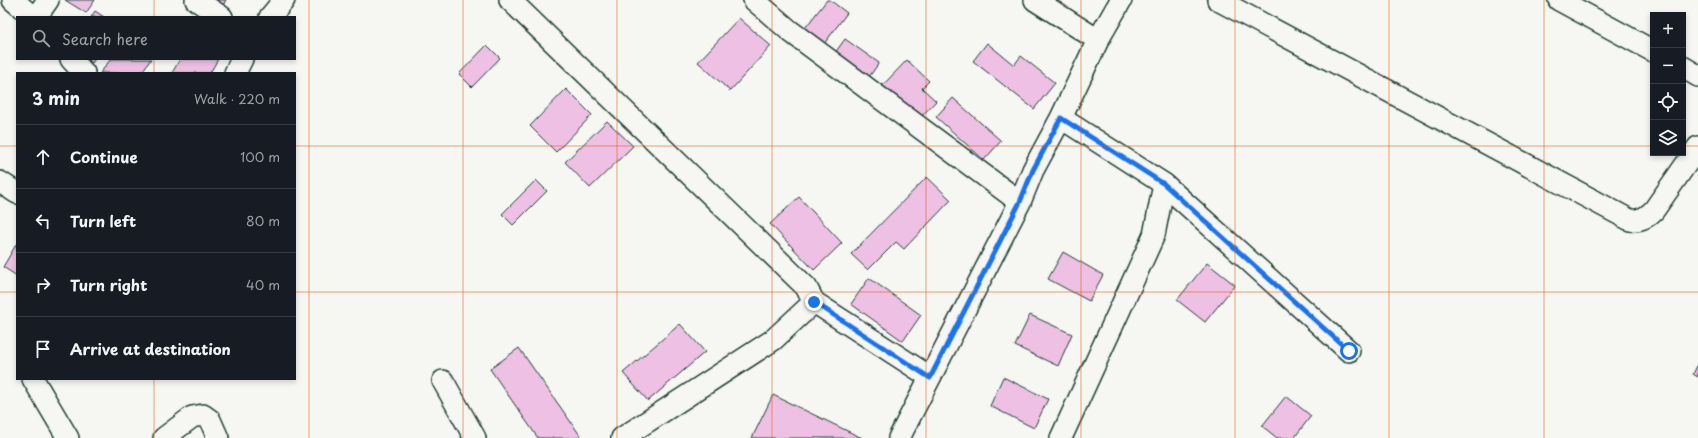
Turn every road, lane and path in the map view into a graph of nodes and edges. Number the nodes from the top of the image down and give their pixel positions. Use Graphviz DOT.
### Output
graph roads {
  1 [pos="13,0"];
  2 [pos="48,0"];
  3 [pos="196,0"];
  4 [pos="284,0"];
  5 [pos="510,0"];
  6 [pos="754,0"];
  7 [pos="1035,0"];
  8 [pos="1121,0"];
  9 [pos="1218,0"];
  10 [pos="1559,0"];
  11 [pos="32,16"];
  12 [pos="37,16"];
  13 [pos="220,16"];
  14 [pos="271,16"];
  15 [pos="1098,40"];
  16 [pos="1650,49"];
  17 [pos="72,60"];
  18 [pos="242,60"];
  19 [pos="1686,69"];
  20 [pos="83,72"];
  21 [pos="236,72"];
  22 [pos="1698,76"];
  23 [pos="1061,118"];
  24 [pos="1698,147"];
  25 [pos="0,182"];
  26 [pos="1164,184"];
  27 [pos="16,192"];
  28 [pos="1020,202"];
  29 [pos="814,302"];
  30 [pos="1349,351"];
  31 [pos="930,378"];
  32 [pos="34,380"];
  33 [pos="443,381"];
  34 [pos="68,438"];
  35 [pos="164,438"];
  36 [pos="218,438"];
  37 [pos="475,438"];
  38 [pos="622,438"];
  39 [pos="899,438"];
  40 [pos="1061,438"];
  1 -- 11 [label="street"];
  2 -- 12 [label="street"];
  3 -- 13 [label="street"];
  4 -- 14 [label="street"];
  5 -- 29 [label="street"];
  6 -- 28 [label="street"];
  7 -- 15 [label="street"];
  8 -- 15 [label="street"];
  9 -- 24 [label="street"];
  10 -- 16 [label="street"];
  15 -- 23 [label="street"];
  17 -- 20 [label="street"];
  18 -- 21 [label="street"];
  19 -- 22 [label="street"];
  23 -- 26 [label="street"];
  23 -- 28 [label="street"];
  25 -- 27 [label="street"];
  26 -- 30 [label="street"];
  26 -- 40 [label="street"];
  28 -- 31 [label="street"];
  29 -- 31 [label="street"];
  29 -- 38 [label="street"];
  31 -- 39 [label="street"];
  32 -- 34 [label="street"];
  33 -- 37 [label="street"];
  35 -- 36 [label="street"];
}
